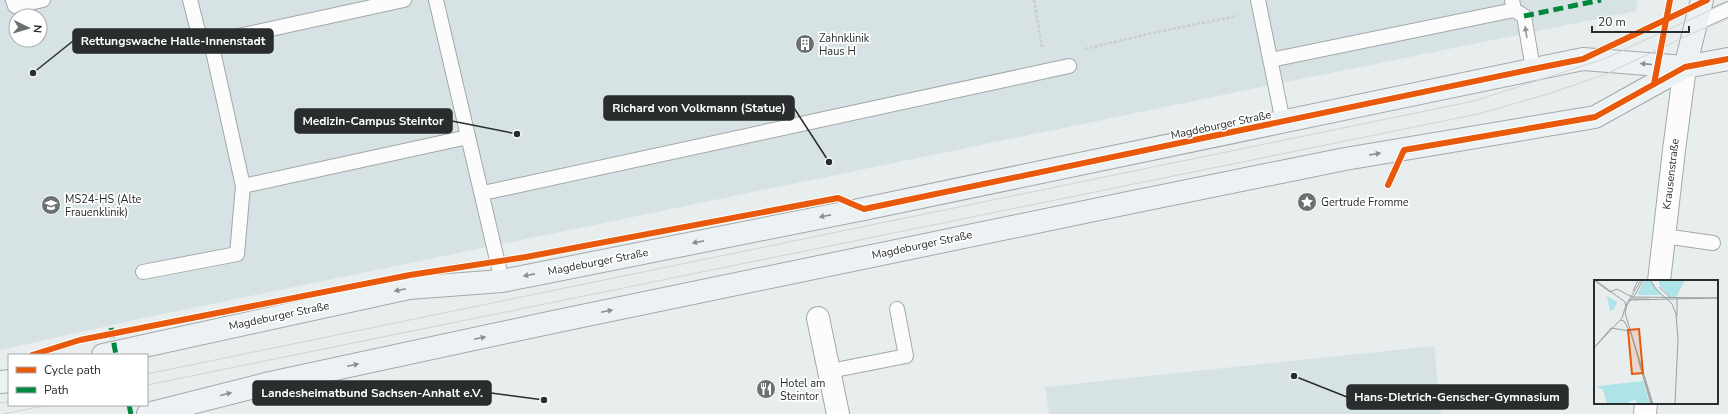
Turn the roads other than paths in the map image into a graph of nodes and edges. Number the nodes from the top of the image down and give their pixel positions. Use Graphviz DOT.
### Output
graph roads {
  1 [pos="13,0"];
  2 [pos="43,0"];
  3 [pos="190,0"];
  4 [pos="404,0"];
  5 [pos="436,0"];
  6 [pos="1258,0"];
  7 [pos="1702,0"];
  8 [pos="1513,5"];
  9 [pos="1728,9"];
  10 [pos="1695,24"];
  11 [pos="211,42"];
  12 [pos="1728,59"];
  13 [pos="1271,60"];
  14 [pos="1069,66"];
  15 [pos="1685,67"];
  16 [pos="1533,69"];
  17 [pos="1283,122"];
  18 [pos="468,137"];
  19 [pos="243,186"];
  20 [pos="483,192"];
  21 [pos="1664,236"];
  22 [pos="1713,243"];
  23 [pos="143,272"];
  24 [pos="1659,280"];
  25 [pos="502,281"];
  26 [pos="898,309"];
  27 [pos="818,318"];
  28 [pos="106,354"];
  29 [pos="830,371"];
  30 [pos="1646,404"];
  31 [pos="198,408"];
  32 [pos="148,414"];
  33 [pos="838,414"];
  34 [pos="1645,414"];
  1 -- 2 [label="lane"];
  3 -- 11 [label="lane"];
  4 -- 11 [label="lane"];
  5 -- 18 [label="lane"];
  6 -- 13 [label="lane"];
  7 -- 10 [label="street"];
  8 -- 13 [label="lane"];
  16 -- 8 [label="lane, one-way"];
  9 -- 10 [label="lane"];
  10 -- 15 [label="street"];
  11 -- 19 [label="lane"];
  12 -- 15 [label="street"];
  13 -- 17 [label="lane"];
  14 -- 20 [label="lane"];
  15 -- 16 [label="street, Magdeburger Straße, one-way"];
  15 -- 21 [label="street, Krausenstraße"];
  31 -- 15 [label="street, Magdeburger Straße, one-way"];
  16 -- 17 [label="street, Magdeburger Straße"];
  17 -- 25 [label="street, Magdeburger Straße, one-way"];
  18 -- 19 [label="lane"];
  18 -- 20 [label="lane"];
  19 -- 23 [label="lane"];
  20 -- 25 [label="lane"];
  21 -- 22 [label="lane"];
  21 -- 24 [label="street, Krausenstraße"];
  25 -- 28 [label="street, Magdeburger Straße, one-way"];
  26 -- 29 [label="lane"];
  27 -- 29 [label="street"];
  29 -- 33 [label="street"];
  30 -- 34 [label="street"];
  31 -- 32 [label="street, Magdeburger Straße"];
}
